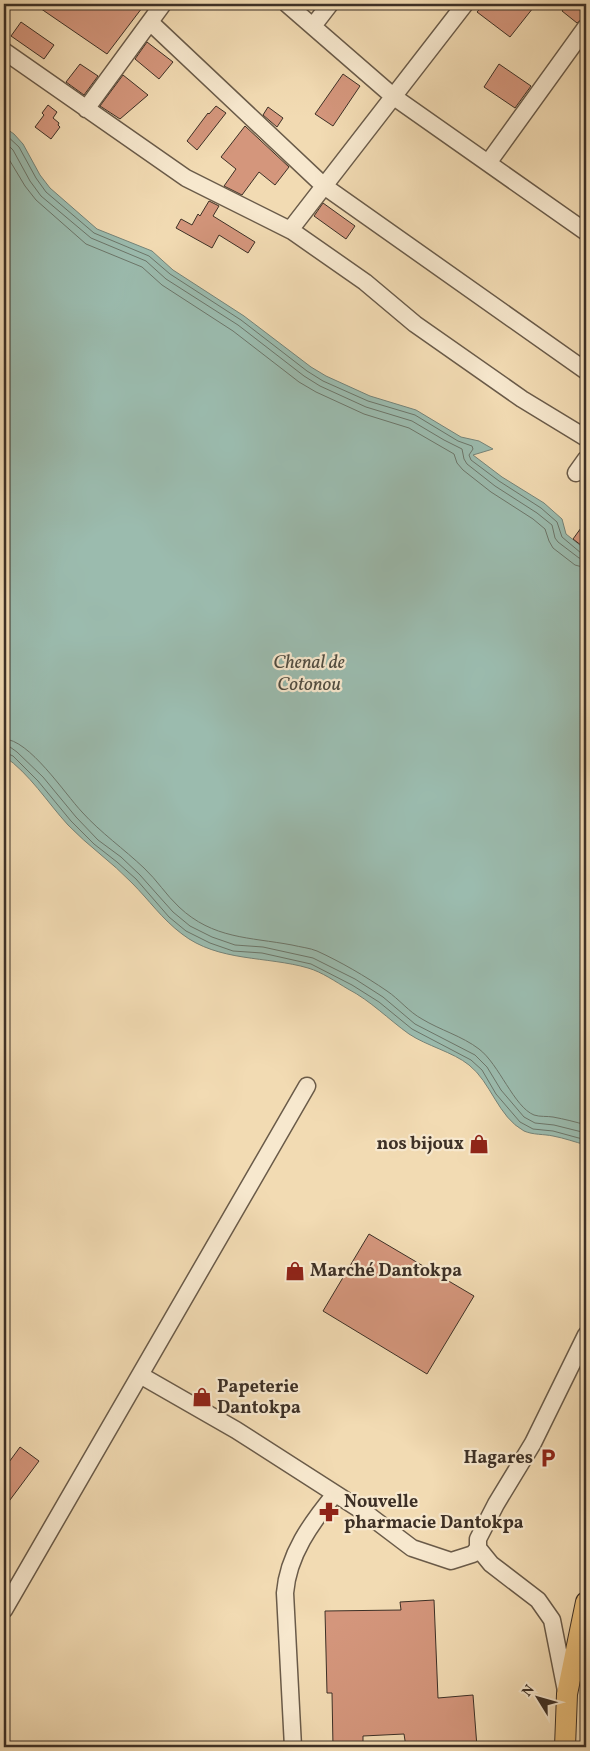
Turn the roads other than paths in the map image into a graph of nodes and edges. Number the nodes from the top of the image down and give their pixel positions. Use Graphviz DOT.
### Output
graph roads {
  1 [pos="163,4"];
  2 [pos="287,4"];
  3 [pos="330,4"];
  4 [pos="465,4"];
  5 [pos="150,22"];
  6 [pos="313,26"];
  7 [pos="586,27"];
  8 [pos="4,51"];
  9 [pos="394,97"];
  10 [pos="86,109"];
  11 [pos="488,163"];
  12 [pos="324,186"];
  13 [pos="585,228"];
  14 [pos="290,230"];
  15 [pos="586,371"];
  16 [pos="586,438"];
  17 [pos="586,459"];
  18 [pos="576,473"];
  19 [pos="307,1086"];
  20 [pos="586,1335"];
  21 [pos="140,1375"];
  22 [pos="335,1494"];
  23 [pos="478,1548"];
  24 [pos="586,1602"];
  25 [pos="4,1610"];
  26 [pos="566,1694"];
  27 [pos="293,1747"];
  28 [pos="565,1747"];
  1 -- 5 [label="street"];
  2 -- 6 [label="street"];
  3 -- 6 [label="street"];
  4 -- 9 [label="street"];
  5 -- 10 [label="street"];
  5 -- 12 [label="street"];
  6 -- 9 [label="street"];
  7 -- 11 [label="street"];
  8 -- 10 [label="street"];
  9 -- 11 [label="street"];
  9 -- 12 [label="street"];
  10 -- 14 [label="street"];
  11 -- 13 [label="street"];
  12 -- 14 [label="street"];
  12 -- 15 [label="street"];
  14 -- 16 [label="street"];
  17 -- 18 [label="street"];
  19 -- 21 [label="street"];
  20 -- 23 [label="street"];
  21 -- 22 [label="street"];
  21 -- 25 [label="street"];
  22 -- 23 [label="street"];
  22 -- 27 [label="street"];
  23 -- 26 [label="street"];
  24 -- 26 [label="main road"];
  26 -- 28 [label="main road"];
}
